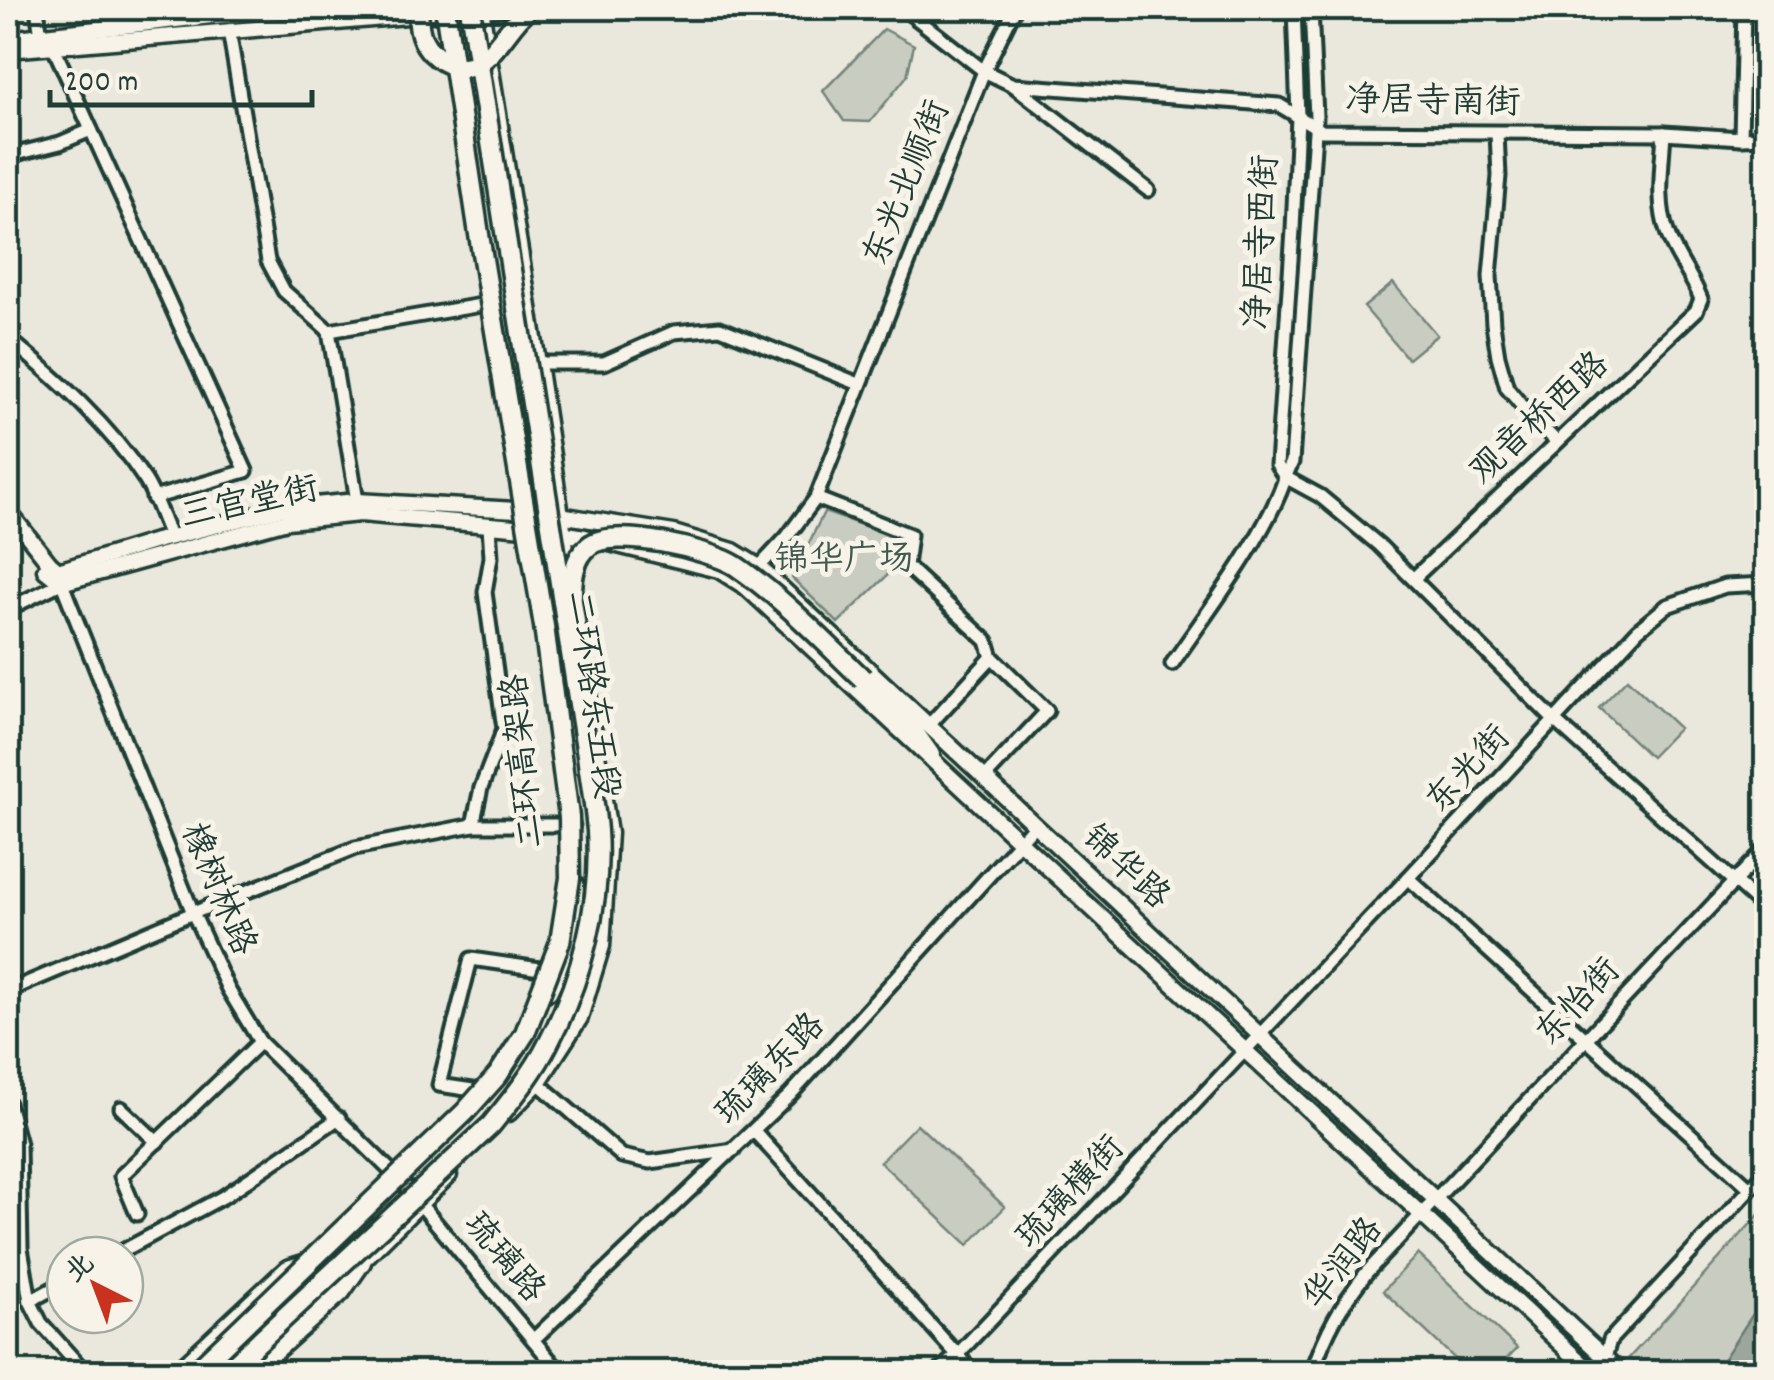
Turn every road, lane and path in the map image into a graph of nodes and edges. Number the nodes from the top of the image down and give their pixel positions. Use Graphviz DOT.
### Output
graph roads {
  1 [pos="38,8"];
  2 [pos="325,8"];
  3 [pos="419,8"];
  4 [pos="502,8"];
  5 [pos="529,8"];
  6 [pos="902,8"];
  7 [pos="1016,8"];
  8 [pos="1294,8"];
  9 [pos="1311,8"];
  10 [pos="1744,8"];
  11 [pos="465,9"];
  12 [pos="211,12"];
  13 [pos="229,30"];
  14 [pos="8,39"];
  15 [pos="47,41"];
  16 [pos="8,50"];
  17 [pos="984,71"];
  18 [pos="1013,84"];
  19 [pos="1298,117"];
  20 [pos="1315,126"];
  21 [pos="91,130"];
  22 [pos="1664,132"];
  23 [pos="1498,133"];
  24 [pos="1766,137"];
  25 [pos="1741,138"];
  26 [pos="8,156"];
  27 [pos="1148,190"];
  28 [pos="499,302"];
  29 [pos="330,330"];
  30 [pos="8,338"];
  31 [pos="538,363"];
  32 [pos="859,384"];
  33 [pos="1557,442"];
  34 [pos="1285,477"];
  35 [pos="153,498"];
  36 [pos="816,498"];
  37 [pos="357,500"];
  38 [pos="8,510"];
  39 [pos="534,511"];
  40 [pos="560,515"];
  41 [pos="8,522"];
  42 [pos="490,525"];
  43 [pos="536,529"];
  44 [pos="563,534"];
  45 [pos="171,538"];
  46 [pos="758,567"];
  47 [pos="60,577"];
  48 [pos="1414,578"];
  49 [pos="1766,584"];
  50 [pos="8,609"];
  51 [pos="992,657"];
  52 [pos="1172,664"];
  53 [pos="1555,721"];
  54 [pos="928,726"];
  55 [pos="587,755"];
  56 [pos="930,755"];
  57 [pos="986,776"];
  58 [pos="474,825"];
  59 [pos="577,825"];
  60 [pos="1034,826"];
  61 [pos="1020,841"];
  62 [pos="1766,848"];
  63 [pos="1408,878"];
  64 [pos="1734,882"];
  65 [pos="1766,910"];
  66 [pos="194,912"];
  67 [pos="558,972"];
  68 [pos="8,991"];
  69 [pos="1258,1036"];
  70 [pos="1584,1039"];
  71 [pos="260,1042"];
  72 [pos="1245,1051"];
  73 [pos="538,1083"];
  74 [pos="490,1092"];
  75 [pos="8,1104"];
  76 [pos="120,1108"];
  77 [pos="339,1118"];
  78 [pos="754,1131"];
  79 [pos="157,1142"];
  80 [pos="734,1150"];
  81 [pos="1766,1172"];
  82 [pos="401,1181"];
  83 [pos="1750,1188"];
  84 [pos="1436,1200"];
  85 [pos="421,1204"];
  86 [pos="138,1214"];
  87 [pos="1421,1216"];
  88 [pos="145,1239"];
  89 [pos="329,1257"];
  90 [pos="361,1262"];
  91 [pos="45,1293"];
  92 [pos="30,1301"];
  93 [pos="534,1339"];
  94 [pos="957,1355"];
  95 [pos="1606,1365"];
  96 [pos="247,1371"];
  97 [pos="84,1372"];
  98 [pos="179,1372"];
  99 [pos="198,1372"];
  100 [pos="226,1372"];
  101 [pos="560,1372"];
  102 [pos="938,1372"];
  103 [pos="973,1372"];
  104 [pos="1312,1372"];
  105 [pos="1591,1372"];
  106 [pos="1620,1372"];
  1 -- 15 [label="street"];
  2 -- 12 [label="main road"];
  3 -- 5 [label="highway, bridge"];
  4 -- 11 [label="main road"];
  6 -- 17 [label="street"];
  7 -- 17 [label="street, 东光北顺街"];
  8 -- 19 [label="street, 净居寺西街"];
  9 -- 20 [label="street, 净居寺西街"];
  10 -- 25 [label="street"];
  11 -- 13 [label="main road"];
  11 -- 28 [label="main road, 二环路东五段"];
  11 -- 31 [label="main road, 二环路东五段"];
  11 -- 55 [label="highway, 二环高架路, bridge"];
  11 -- 99 [label="highway, 二环高架路, bridge"];
  12 -- 15 [label="main road"];
  13 -- 15 [label="main road"];
  13 -- 29 [label="street"];
  14 -- 15 [label="main road"];
  15 -- 16 [label="main road"];
  15 -- 21 [label="street"];
  17 -- 18 [label="street"];
  17 -- 32 [label="street, 东光北顺街"];
  18 -- 19 [label="street, 净居寺南街"];
  18 -- 27 [label="street"];
  19 -- 20 [label="street, 净居寺南街"];
  19 -- 34 [label="street, 净居寺西街"];
  20 -- 23 [label="street, 净居寺南街"];
  20 -- 34 [label="street, 净居寺西街"];
  21 -- 26 [label="street"];
  21 -- 35 [label="street"];
  22 -- 23 [label="street, 净居寺南街"];
  22 -- 25 [label="street, 净居寺南街"];
  22 -- 33 [label="street, 观音桥西路"];
  23 -- 33 [label="street"];
  24 -- 25 [label="street, 净居寺南街"];
  28 -- 29 [label="street"];
  28 -- 39 [label="main road, 二环路东五段"];
  29 -- 37 [label="street"];
  30 -- 35 [label="street"];
  31 -- 32 [label="street"];
  31 -- 40 [label="main road, 二环路东五段"];
  32 -- 36 [label="street, 东光北顺街"];
  33 -- 48 [label="street, 观音桥西路"];
  34 -- 48 [label="street"];
  34 -- 52 [label="street, 净居寺西街"];
  35 -- 45 [label="street"];
  36 -- 46 [label="street, 东光北顺街"];
  36 -- 51 [label="street"];
  37 -- 39 [label="main road, 三官堂街"];
  37 -- 45 [label="main road, 三官堂街"];
  38 -- 47 [label="main road"];
  39 -- 40 [label="main road, 锦华路"];
  39 -- 43 [label="main road, 二环路东五段"];
  40 -- 44 [label="main road, 二环路东五段"];
  40 -- 46 [label="main road, 锦华路"];
  41 -- 47 [label="main road"];
  42 -- 43 [label="main road, 三官堂街"];
  42 -- 47 [label="main road, 三官堂街"];
  42 -- 58 [label="street"];
  43 -- 44 [label="main road, 锦华路"];
  43 -- 59 [label="main road, 二环路东五段"];
  44 -- 56 [label="main road, 锦华路"];
  44 -- 73 [label="main road, 二环路东五段"];
  45 -- 47 [label="main road, 三官堂街"];
  46 -- 54 [label="main road, 锦华路"];
  47 -- 50 [label="street"];
  47 -- 66 [label="street, 橡树林路"];
  48 -- 53 [label="street"];
  49 -- 53 [label="street, 东光街"];
  51 -- 54 [label="street"];
  51 -- 57 [label="street"];
  53 -- 63 [label="street, 东光街"];
  53 -- 64 [label="street"];
  54 -- 60 [label="main road, 锦华路"];
  55 -- 56 [label="highway, bridge"];
  55 -- 100 [label="highway, 二环高架路, bridge"];
  56 -- 61 [label="main road, 锦华路"];
  58 -- 59 [label="street"];
  58 -- 66 [label="street"];
  59 -- 67 [label="main road, 二环路东五段"];
  60 -- 61 [label="street, 琉璃东路"];
  60 -- 69 [label="main road, 锦华路"];
  61 -- 72 [label="main road, 锦华路"];
  61 -- 78 [label="street, 琉璃东路"];
  62 -- 64 [label="street, 东怡街"];
  63 -- 69 [label="street, 东光街"];
  63 -- 70 [label="street"];
  64 -- 65 [label="street"];
  64 -- 70 [label="street, 东怡街"];
  66 -- 68 [label="street"];
  66 -- 71 [label="street, 橡树林路"];
  67 -- 74 [label="main road, 二环路东五段"];
  67 -- 74 [label="street"];
  69 -- 72 [label="street, 东光街"];
  69 -- 84 [label="main road, 锦华路"];
  70 -- 83 [label="street"];
  70 -- 84 [label="street, 东怡街"];
  71 -- 77 [label="street, 橡树林路"];
  71 -- 79 [label="street"];
  72 -- 87 [label="main road, 锦华路"];
  72 -- 94 [label="street, 琉璃横街"];
  73 -- 80 [label="street"];
  73 -- 85 [label="main road, 二环路东五段"];
  74 -- 82 [label="main road, 二环路东五段"];
  75 -- 92 [label="street"];
  76 -- 79 [label="street"];
  77 -- 82 [label="street, 橡树林路"];
  77 -- 88 [label="street"];
  78 -- 80 [label="street, 琉璃东路"];
  78 -- 94 [label="street"];
  79 -- 86 [label="street"];
  80 -- 93 [label="street, 琉璃东路"];
  81 -- 83 [label="street"];
  82 -- 85 [label="street, 琉璃路"];
  82 -- 89 [label="main road, 二环路东五段"];
  83 -- 95 [label="street"];
  84 -- 87 [label="street, 华润路"];
  84 -- 95 [label="main road, 锦华路"];
  85 -- 90 [label="main road, 二环路东五段"];
  85 -- 93 [label="street, 琉璃路"];
  87 -- 104 [label="street, 华润路"];
  87 -- 105 [label="main road, 锦华路"];
  89 -- 98 [label="highway"];
  89 -- 99 [label="main road, 二环路东五段"];
  90 -- 96 [label="highway"];
  91 -- 92 [label="street"];
  92 -- 97 [label="street"];
  93 -- 101 [label="street, 琉璃路"];
  94 -- 102 [label="street, 琉璃横街"];
  94 -- 103 [label="street"];
  95 -- 106 [label="main road, 锦华路"];
}
